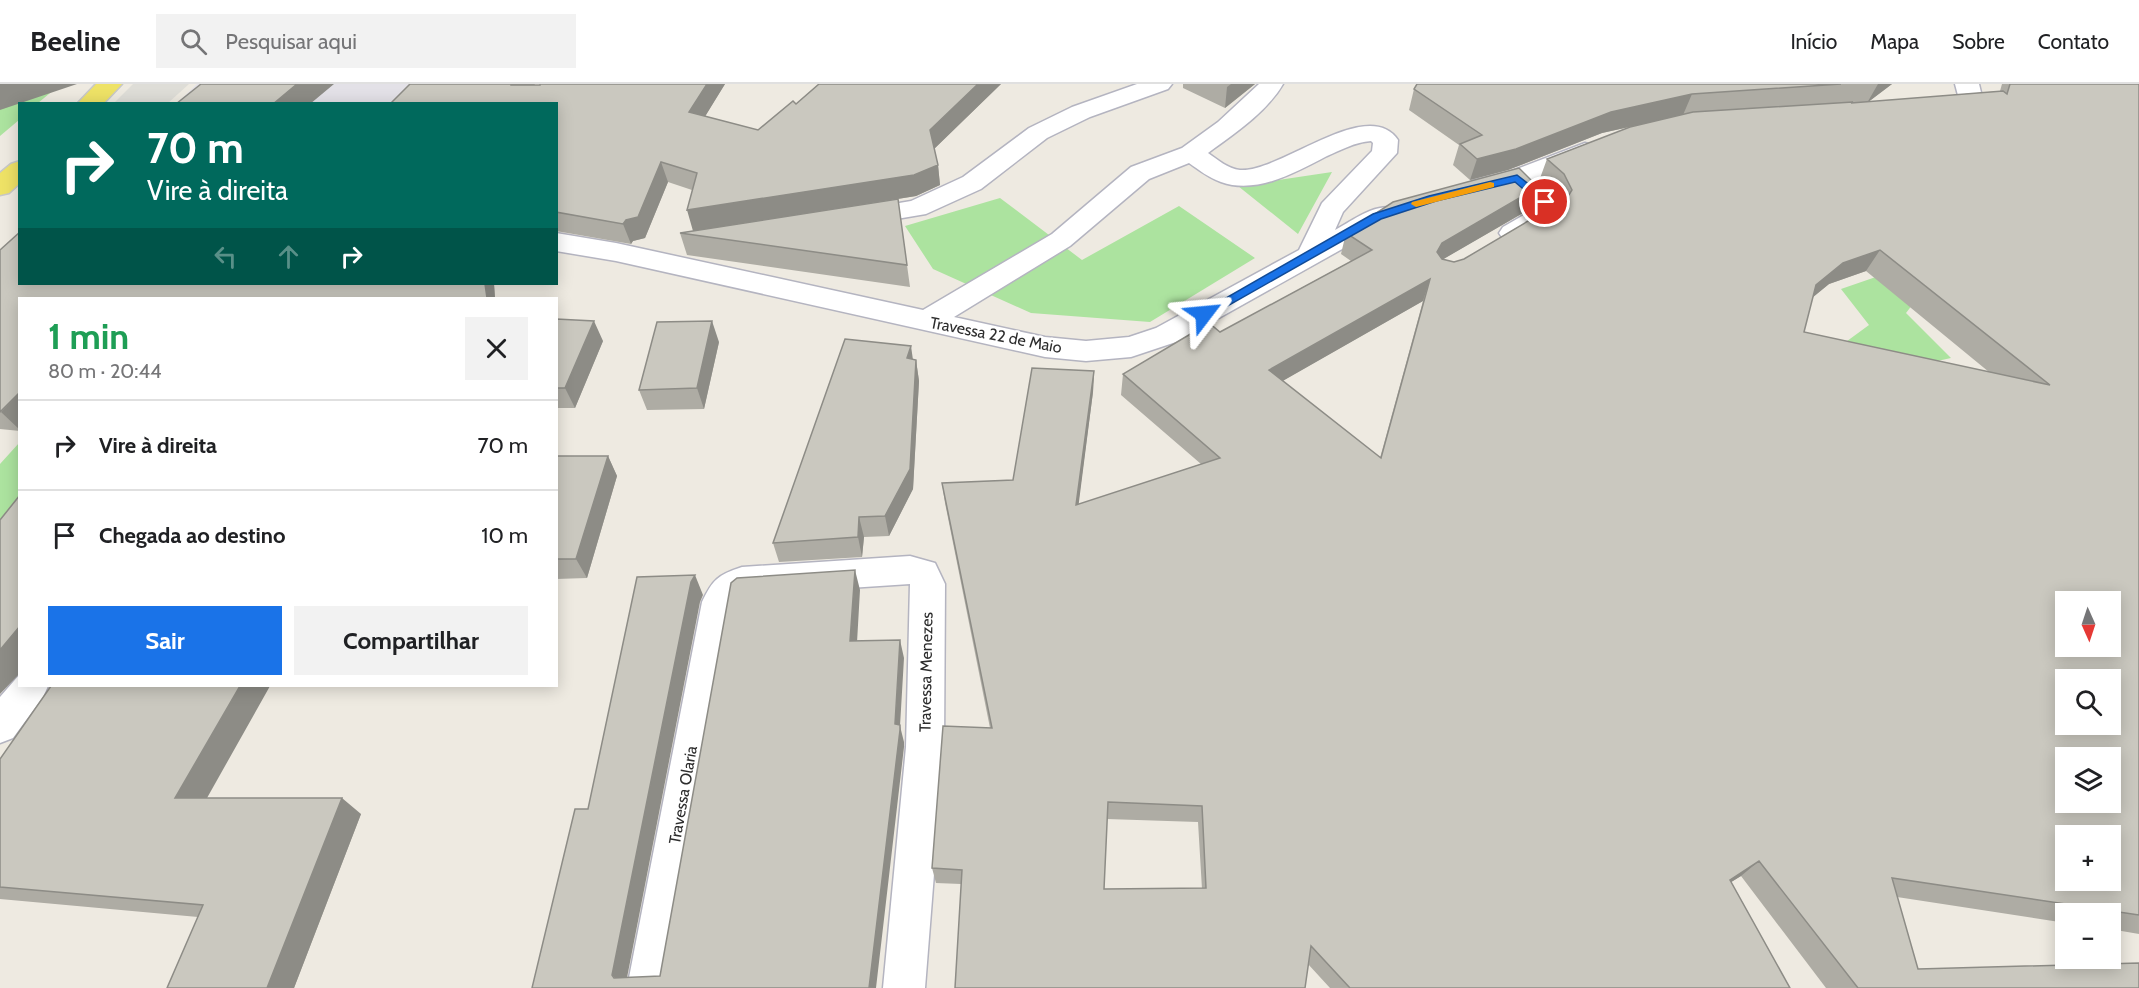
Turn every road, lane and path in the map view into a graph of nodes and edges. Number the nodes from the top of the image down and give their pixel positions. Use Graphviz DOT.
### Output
graph roads {
  1 [pos="110,84"];
  2 [pos="1160,84"];
  3 [pos="1271,84"];
  4 [pos="1970,95"];
  5 [pos="91,102"];
  6 [pos="1914,109"];
  7 [pos="1604,143"];
  8 [pos="1191,153"];
  9 [pos="18,171"];
  10 [pos="1517,178"];
  11 [pos="0,187"];
  12 [pos="1454,194"];
  13 [pos="1410,206"];
  14 [pos="836,221"];
  15 [pos="558,242"];
  16 [pos="685,245"];
  17 [pos="1490,246"];
  18 [pos="616,252"];
  19 [pos="1311,254"];
  20 [pos="926,321"];
  21 [pos="719,602"];
  22 [pos="29,687"];
  23 [pos="0,726"];
  24 [pos="648,988"];
  25 [pos="904,988"];
  1 -- 5 [label="main road"];
  2 -- 14 [label="street"];
  3 -- 8 [label="street"];
  4 -- 6 [label="street"];
  7 -- 10 [label="street"];
  8 -- 19 [label="street"];
  8 -- 20 [label="street"];
  9 -- 11 [label="main road"];
  10 -- 12 [label="street"];
  10 -- 17 [label="street"];
  13 -- 19 [label="street, Travessa 22 de Maio"];
  15 -- 18 [label="street, Travessa 22 de Maio"];
  16 -- 18 [label="street"];
  18 -- 20 [label="street, Travessa 22 de Maio"];
  19 -- 20 [label="street, Travessa 22 de Maio"];
  21 -- 24 [label="street, Travessa Olaria"];
  21 -- 25 [label="street, Travessa Menezes"];
  22 -- 23 [label="street"];
}
